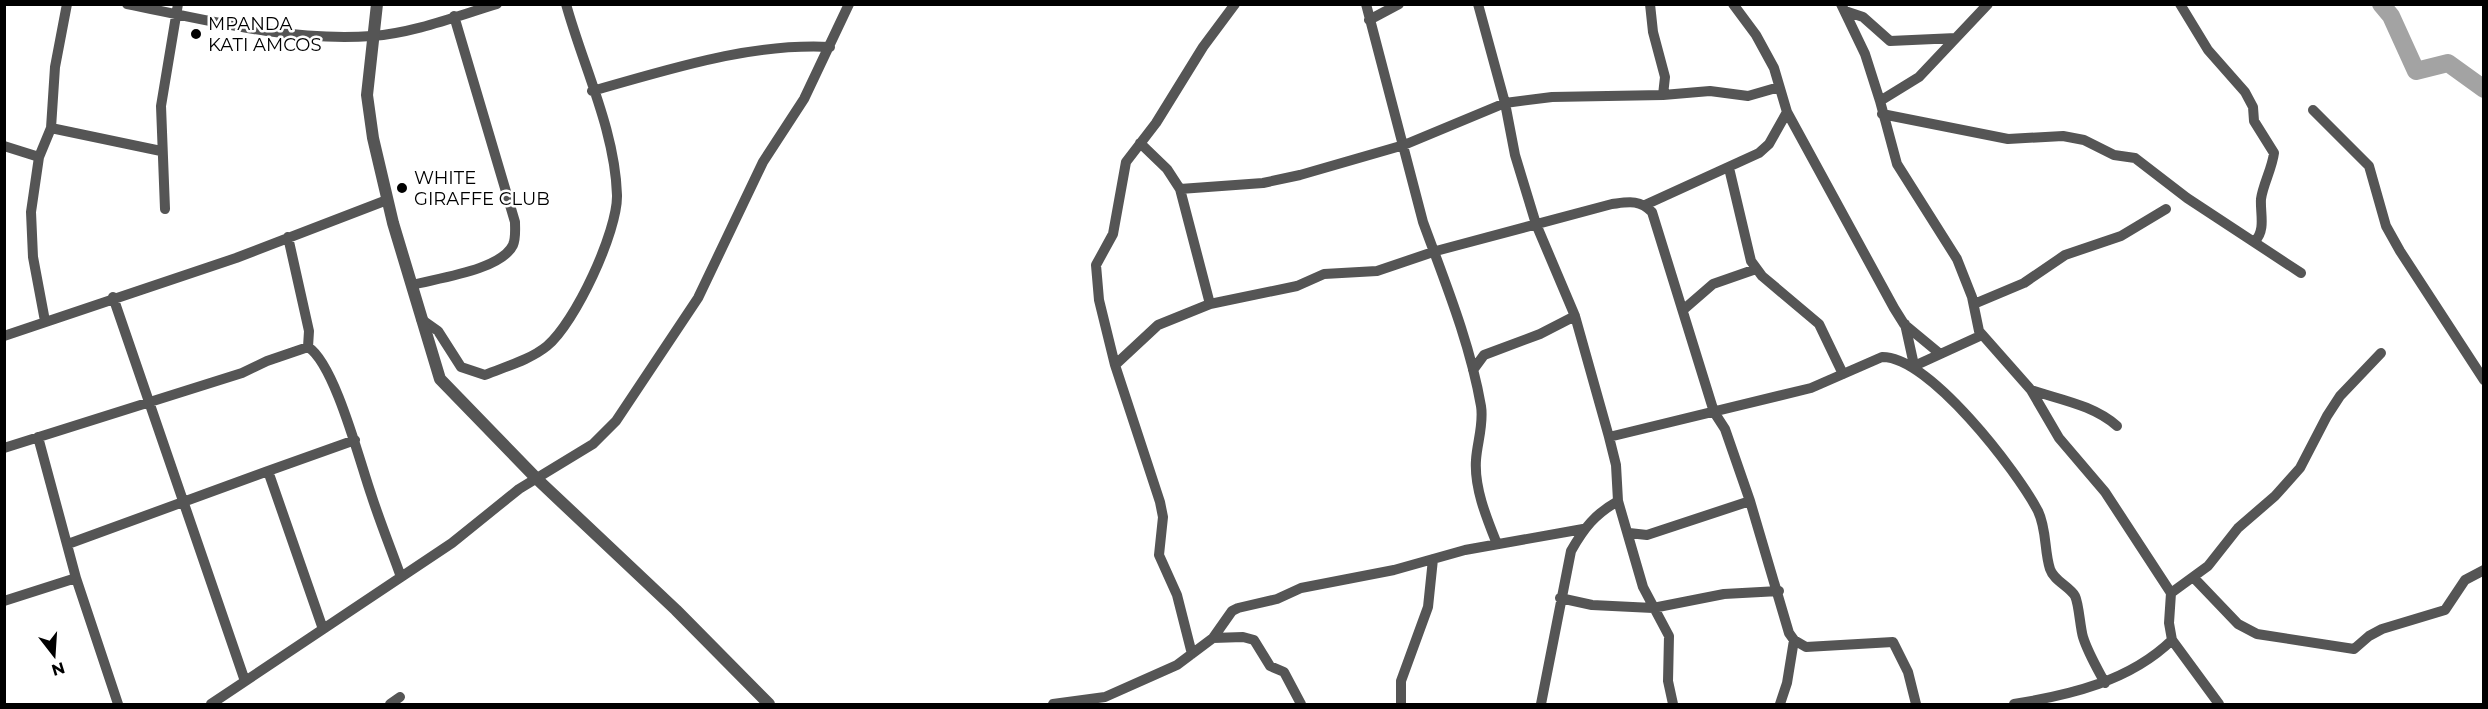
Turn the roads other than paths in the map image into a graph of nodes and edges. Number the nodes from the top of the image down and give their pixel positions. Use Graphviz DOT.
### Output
graph roads {
  1 [pos="67,4"];
  2 [pos="127,4"];
  3 [pos="377,4"];
  4 [pos="497,4"];
  5 [pos="566,4"];
  6 [pos="849,4"];
  7 [pos="1235,4"];
  8 [pos="1366,4"];
  9 [pos="1399,4"];
  10 [pos="1478,4"];
  11 [pos="1650,4"];
  12 [pos="1988,4"];
  13 [pos="2180,4"];
  14 [pos="1737,6"];
  15 [pos="1843,8"];
  16 [pos="177,9"];
  17 [pos="454,16"];
  18 [pos="1369,20"];
  19 [pos="373,36"];
  20 [pos="1956,38"];
  21 [pos="830,47"];
  22 [pos="1779,87"];
  23 [pos="592,91"];
  24 [pos="1663,95"];
  25 [pos="1880,101"];
  26 [pos="1505,103"];
  27 [pos="2313,110"];
  28 [pos="1787,112"];
  29 [pos="1882,114"];
  30 [pos="51,128"];
  31 [pos="1140,143"];
  32 [pos="1404,145"];
  33 [pos="4,146"];
  34 [pos="162,151"];
  35 [pos="39,157"];
  36 [pos="1729,168"];
  37 [pos="1180,189"];
  38 [pos="387,200"];
  39 [pos="1645,205"];
  40 [pos="165,209"];
  41 [pos="2166,209"];
  42 [pos="1536,224"];
  43 [pos="288,237"];
  44 [pos="2255,241"];
  45 [pos="1436,251"];
  46 [pos="1756,269"];
  47 [pos="2301,273"];
  48 [pos="1674,283"];
  49 [pos="412,285"];
  50 [pos="1696,296"];
  51 [pos="113,297"];
  52 [pos="1210,304"];
  53 [pos="1974,304"];
  54 [pos="1683,310"];
  55 [pos="1575,316"];
  56 [pos="421,319"];
  57 [pos="45,321"];
  58 [pos="1905,324"];
  59 [pos="1982,335"];
  60 [pos="4,336"];
  61 [pos="308,347"];
  62 [pos="1939,353"];
  63 [pos="2381,353"];
  64 [pos="1115,365"];
  65 [pos="1913,366"];
  66 [pos="1473,370"];
  67 [pos="1842,374"];
  68 [pos="2484,380"];
  69 [pos="2031,390"];
  70 [pos="148,402"];
  71 [pos="1714,412"];
  72 [pos="2118,426"];
  73 [pos="38,437"];
  74 [pos="1609,437"];
  75 [pos="355,440"];
  76 [pos="4,448"];
  77 [pos="268,471"];
  78 [pos="537,479"];
  79 [pos="182,500"];
  80 [pos="1618,501"];
  81 [pos="1750,501"];
  82 [pos="1583,529"];
  83 [pos="1629,533"];
  84 [pos="68,544"];
  85 [pos="1497,544"];
  86 [pos="1433,559"];
  87 [pos="2484,570"];
  88 [pos="401,577"];
  89 [pos="76,578"];
  90 [pos="2194,578"];
  91 [pos="1779,591"];
  92 [pos="2171,593"];
  93 [pos="1560,598"];
  94 [pos="4,601"];
  95 [pos="1653,609"];
  96 [pos="323,629"];
  97 [pos="1213,638"];
  98 [pos="1794,640"];
  99 [pos="2172,640"];
  100 [pos="1192,654"];
  101 [pos="245,681"];
  102 [pos="2104,682"];
  103 [pos="400,697"];
  104 [pos="2058,701"];
  105 [pos="118,705"];
  106 [pos="210,705"];
  107 [pos="390,705"];
  108 [pos="769,705"];
  109 [pos="1053,705"];
  110 [pos="1301,705"];
  111 [pos="1401,705"];
  112 [pos="1541,705"];
  113 [pos="1673,705"];
  114 [pos="1780,705"];
  115 [pos="1916,705"];
  116 [pos="2014,705"];
  117 [pos="2219,705"];
  1 -- 30 [label="street"];
  2 -- 16 [label="street"];
  3 -- 19 [label="street"];
  4 -- 17 [label="street"];
  5 -- 23 [label="street"];
  6 -- 21 [label="street"];
  7 -- 31 [label="street"];
  8 -- 18 [label="street"];
  9 -- 18 [label="street"];
  10 -- 26 [label="street"];
  11 -- 24 [label="street"];
  12 -- 20 [label="street"];
  13 -- 44 [label="street"];
  14 -- 22 [label="street"];
  15 -- 20 [label="street"];
  15 -- 25 [label="street"];
  16 -- 19 [label="street"];
  16 -- 34 [label="street"];
  17 -- 19 [label="street"];
  17 -- 49 [label="street"];
  18 -- 32 [label="street"];
  19 -- 38 [label="street"];
  20 -- 25 [label="street"];
  21 -- 23 [label="street"];
  21 -- 78 [label="street"];
  22 -- 24 [label="street"];
  22 -- 28 [label="street"];
  23 -- 56 [label="street"];
  24 -- 26 [label="street"];
  25 -- 29 [label="street"];
  26 -- 32 [label="street"];
  26 -- 42 [label="street"];
  27 -- 68 [label="street"];
  28 -- 36 [label="street"];
  28 -- 58 [label="street"];
  29 -- 44 [label="street"];
  29 -- 53 [label="street"];
  30 -- 34 [label="street"];
  30 -- 35 [label="street"];
  31 -- 37 [label="street"];
  31 -- 64 [label="street"];
  32 -- 37 [label="street"];
  32 -- 45 [label="street"];
  33 -- 35 [label="street"];
  34 -- 40 [label="street"];
  35 -- 57 [label="street"];
  36 -- 39 [label="street"];
  36 -- 46 [label="street"];
  37 -- 52 [label="street"];
  38 -- 43 [label="street"];
  38 -- 49 [label="street"];
  39 -- 42 [label="street"];
  39 -- 48 [label="street"];
  41 -- 53 [label="street"];
  42 -- 45 [label="street"];
  42 -- 55 [label="street"];
  43 -- 51 [label="street"];
  43 -- 61 [label="street"];
  44 -- 47 [label="street"];
  45 -- 52 [label="street"];
  45 -- 66 [label="street"];
  46 -- 50 [label="street"];
  46 -- 67 [label="street"];
  48 -- 50 [label="street"];
  48 -- 54 [label="street"];
  49 -- 56 [label="street"];
  50 -- 54 [label="street"];
  51 -- 57 [label="street"];
  51 -- 70 [label="street"];
  52 -- 64 [label="street"];
  53 -- 59 [label="street"];
  54 -- 71 [label="street"];
  55 -- 66 [label="street"];
  55 -- 74 [label="street"];
  56 -- 78 [label="street"];
  57 -- 60 [label="street"];
  58 -- 62 [label="street"];
  58 -- 65 [label="street"];
  59 -- 62 [label="street"];
  59 -- 69 [label="street"];
  61 -- 70 [label="street"];
  61 -- 75 [label="street"];
  62 -- 65 [label="street"];
  63 -- 90 [label="street"];
  64 -- 100 [label="street"];
  65 -- 67 [label="street"];
  65 -- 102 [label="street"];
  66 -- 85 [label="street"];
  67 -- 71 [label="street"];
  69 -- 72 [label="street"];
  69 -- 92 [label="street"];
  70 -- 73 [label="street"];
  70 -- 79 [label="street"];
  71 -- 74 [label="street"];
  71 -- 81 [label="street"];
  73 -- 76 [label="street"];
  73 -- 84 [label="street"];
  74 -- 80 [label="street"];
  75 -- 77 [label="street"];
  75 -- 88 [label="street"];
  77 -- 79 [label="street"];
  77 -- 96 [label="street"];
  78 -- 88 [label="street"];
  78 -- 108 [label="street"];
  79 -- 84 [label="street"];
  79 -- 101 [label="street"];
  80 -- 82 [label="street"];
  80 -- 83 [label="street"];
  81 -- 83 [label="street"];
  81 -- 91 [label="street"];
  82 -- 85 [label="street"];
  82 -- 93 [label="street"];
  83 -- 95 [label="street"];
  84 -- 89 [label="street"];
  85 -- 86 [label="street"];
  86 -- 97 [label="street"];
  86 -- 111 [label="street"];
  87 -- 90 [label="street"];
  88 -- 96 [label="street"];
  89 -- 94 [label="street"];
  89 -- 105 [label="street"];
  90 -- 92 [label="street"];
  91 -- 95 [label="street"];
  91 -- 98 [label="street"];
  92 -- 99 [label="street"];
  93 -- 95 [label="street"];
  93 -- 112 [label="street"];
  95 -- 113 [label="street"];
  96 -- 101 [label="street"];
  97 -- 100 [label="street"];
  97 -- 110 [label="street"];
  98 -- 114 [label="street"];
  98 -- 115 [label="street"];
  99 -- 102 [label="street"];
  99 -- 117 [label="street"];
  100 -- 109 [label="street"];
  101 -- 106 [label="street"];
  102 -- 104 [label="street"];
  103 -- 107 [label="street"];
  104 -- 116 [label="street"];
}
